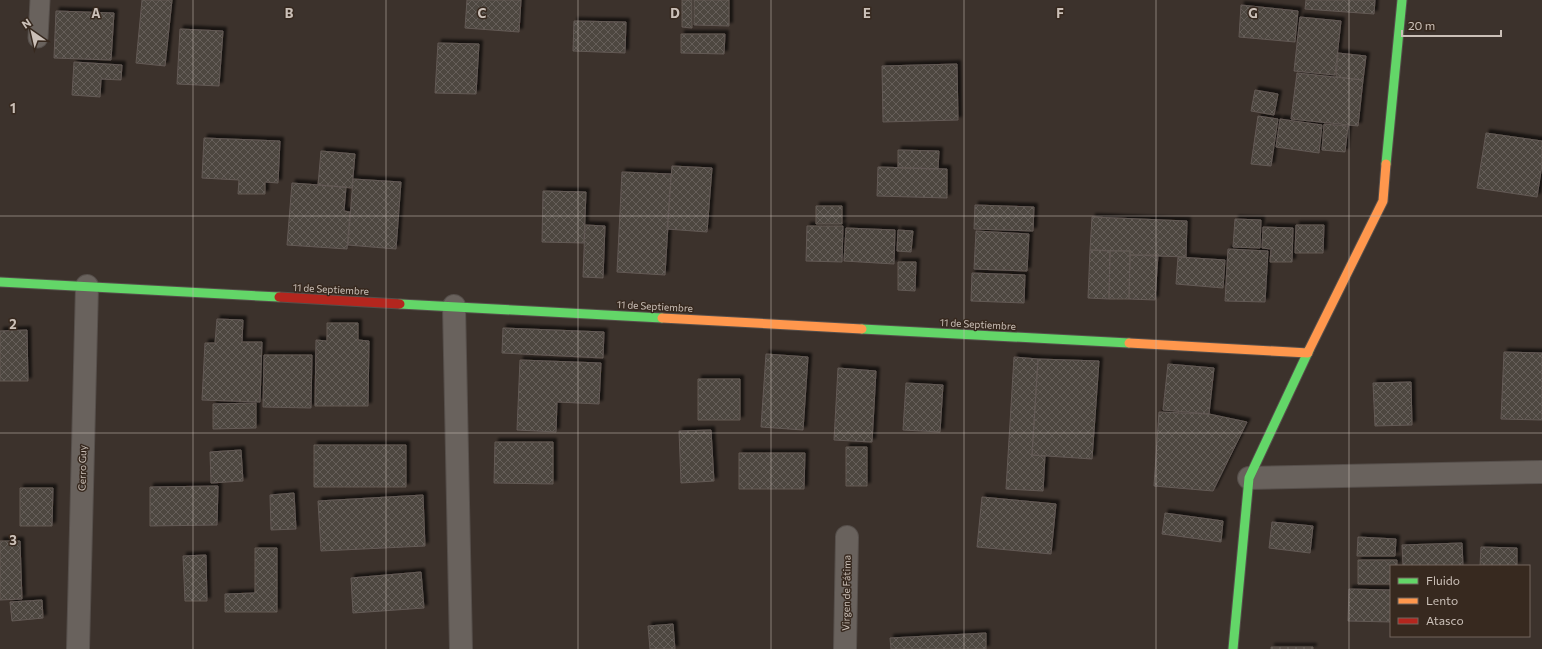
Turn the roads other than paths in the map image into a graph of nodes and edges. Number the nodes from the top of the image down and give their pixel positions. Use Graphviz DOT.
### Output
graph roads {
  1 [pos="40,0"];
  2 [pos="1402,0"];
  3 [pos="38,38"];
  4 [pos="0,282"];
  5 [pos="87,286"];
  6 [pos="454,306"];
  7 [pos="1308,353"];
  8 [pos="1542,472"];
  9 [pos="1249,478"];
  10 [pos="847,537"];
  11 [pos="78,649"];
  12 [pos="461,649"];
  13 [pos="845,649"];
  14 [pos="1233,649"];
  1 -- 3 [label="lane"];
  2 -- 7 [label="main road"];
  4 -- 5 [label="main road, 11 de Septiembre"];
  5 -- 6 [label="main road, 11 de Septiembre"];
  5 -- 11 [label="street, Cerro Guy"];
  6 -- 7 [label="main road, 11 de Septiembre"];
  6 -- 12 [label="street"];
  7 -- 9 [label="main road"];
  8 -- 9 [label="street"];
  9 -- 14 [label="main road"];
  10 -- 13 [label="street, Virgen de Fátima"];
}
